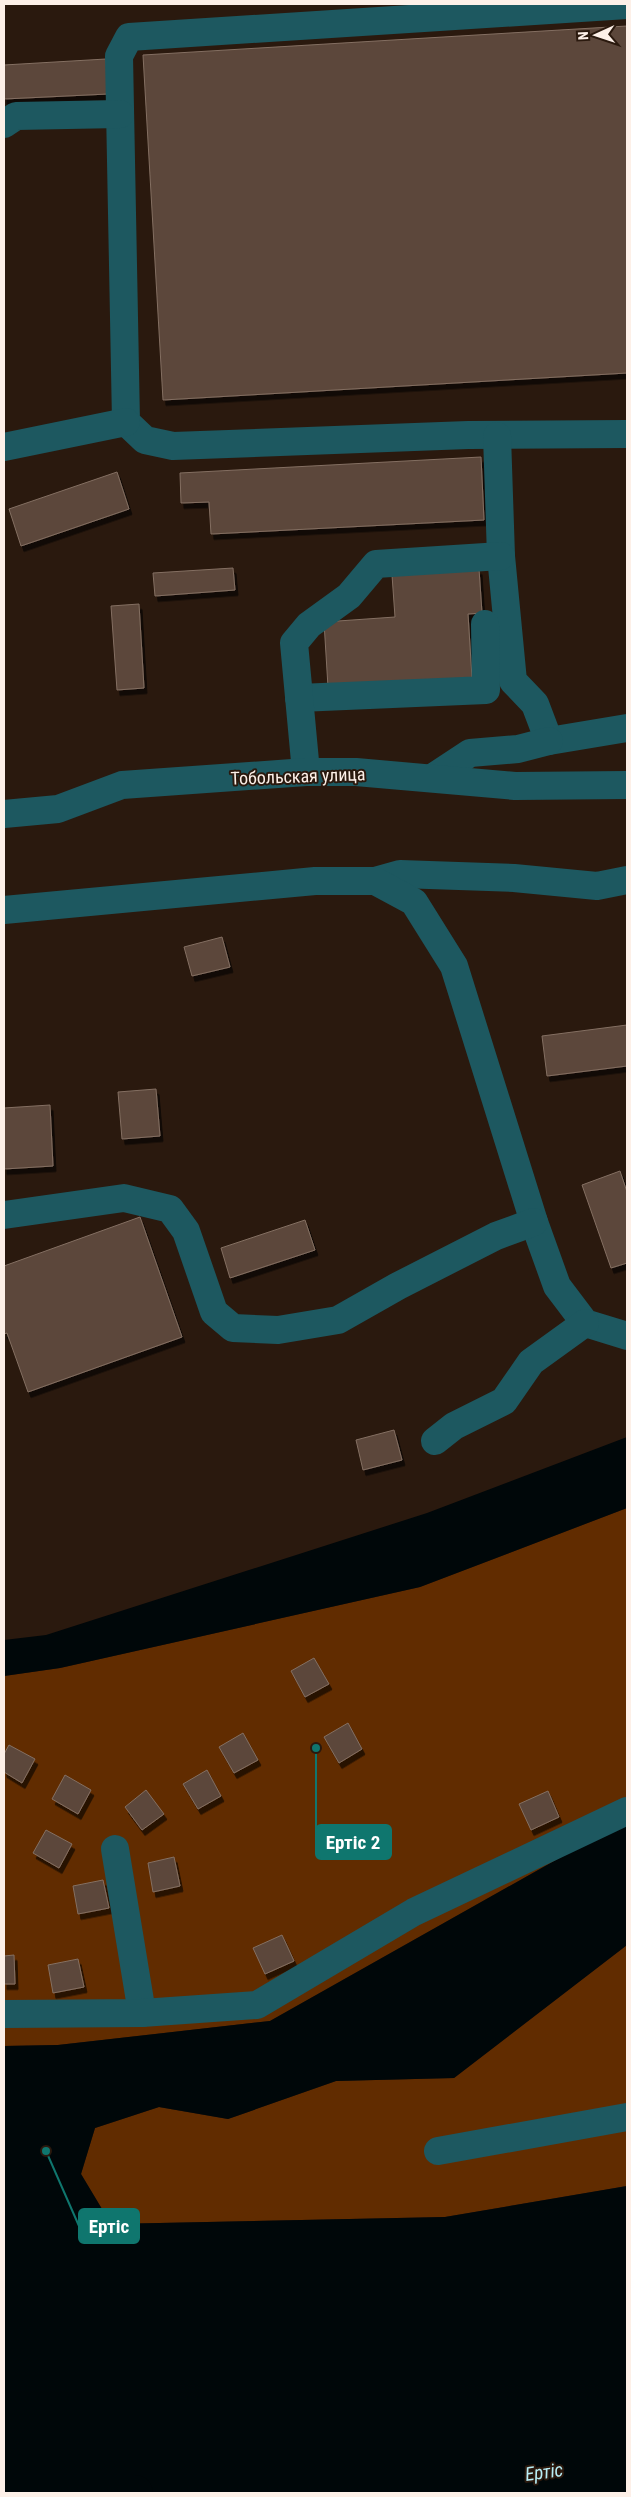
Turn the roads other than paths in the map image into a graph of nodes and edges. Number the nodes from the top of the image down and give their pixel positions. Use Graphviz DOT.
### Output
graph roads {
  1 [pos="627,5"];
  2 [pos="120,114"];
  3 [pos="4,124"];
  4 [pos="126,422"];
  5 [pos="627,434"];
  6 [pos="497,436"];
  7 [pos="4,447"];
  8 [pos="501,556"];
  9 [pos="485,624"];
  10 [pos="299,698"];
  11 [pos="627,728"];
  12 [pos="549,741"];
  13 [pos="306,772"];
  14 [pos="432,778"];
  15 [pos="627,785"];
  16 [pos="4,814"];
  17 [pos="627,880"];
  18 [pos="375,881"];
  19 [pos="4,910"];
  20 [pos="4,1215"];
  21 [pos="534,1222"];
  22 [pos="586,1323"];
  23 [pos="627,1336"];
  24 [pos="435,1441"];
  25 [pos="627,1811"];
  26 [pos="115,1849"];
  27 [pos="142,2013"];
  28 [pos="4,2014"];
  29 [pos="627,2117"];
  30 [pos="438,2151"];
  1 -- 2 [label="street"];
  2 -- 3 [label="street"];
  2 -- 4 [label="street"];
  4 -- 6 [label="street"];
  4 -- 7 [label="street"];
  5 -- 6 [label="street"];
  6 -- 8 [label="street"];
  8 -- 10 [label="street"];
  8 -- 12 [label="street"];
  9 -- 10 [label="street"];
  10 -- 13 [label="street"];
  11 -- 12 [label="street"];
  12 -- 14 [label="street"];
  13 -- 14 [label="street, Тобольская улица"];
  13 -- 16 [label="street, Тобольская улица"];
  14 -- 15 [label="street, Тобольская улица"];
  17 -- 18 [label="street"];
  18 -- 19 [label="street"];
  18 -- 21 [label="street"];
  20 -- 21 [label="street"];
  21 -- 22 [label="street"];
  22 -- 23 [label="street"];
  22 -- 24 [label="street"];
  25 -- 27 [label="street"];
  26 -- 27 [label="street"];
  27 -- 28 [label="street"];
  29 -- 30 [label="street"];
}
